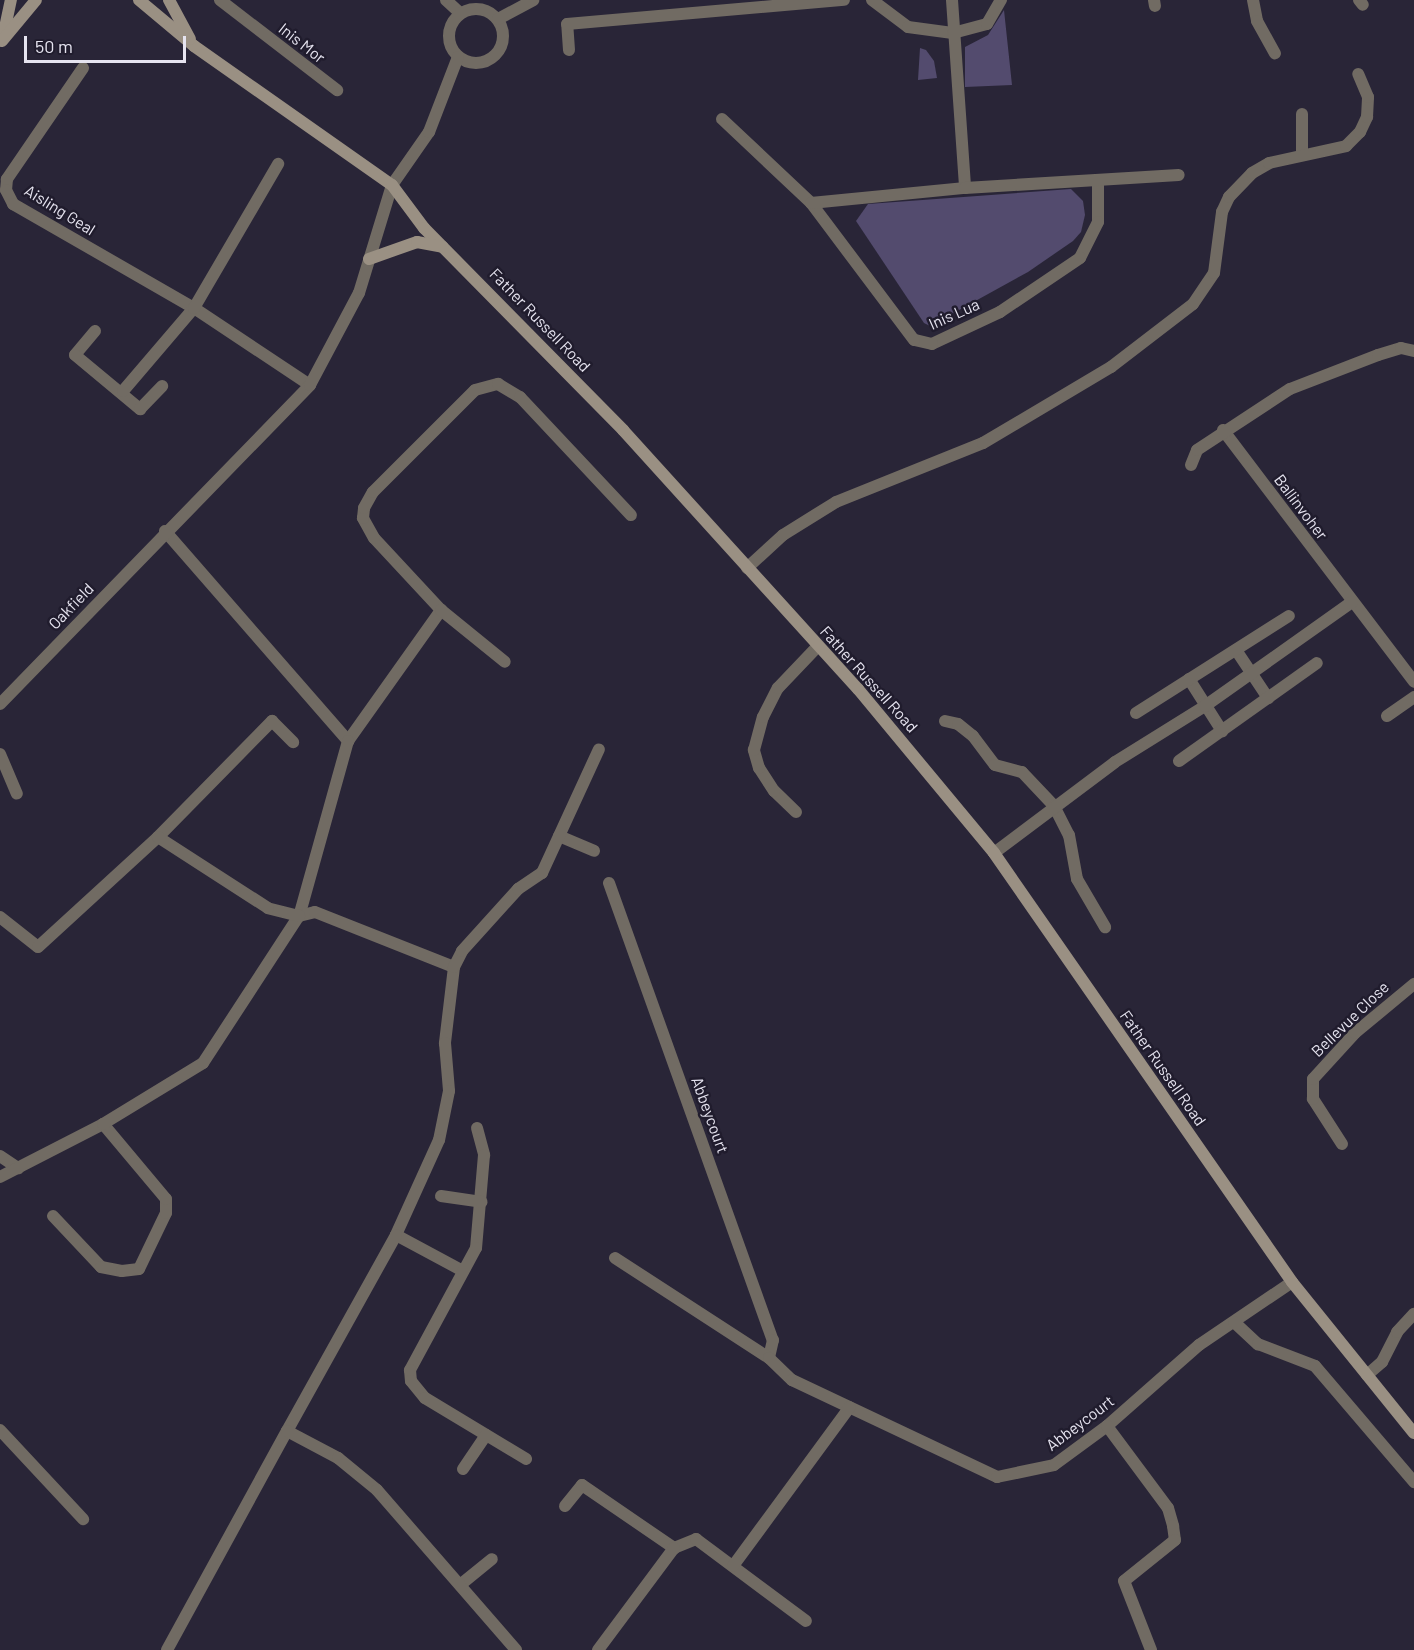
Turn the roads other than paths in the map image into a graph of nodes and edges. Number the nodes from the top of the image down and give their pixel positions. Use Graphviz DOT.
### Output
graph roads {
  1 [pos="10,0"];
  2 [pos="36,0"];
  3 [pos="139,0"];
  4 [pos="169,0"];
  5 [pos="220,0"];
  6 [pos="446,0"];
  7 [pos="533,0"];
  8 [pos="844,0"];
  9 [pos="872,0"];
  10 [pos="952,0"];
  11 [pos="1001,0"];
  12 [pos="1253,0"];
  13 [pos="460,13"];
  14 [pos="498,19"];
  15 [pos="953,33"];
  16 [pos="1,44"];
  17 [pos="194,46"];
  18 [pos="569,50"];
  19 [pos="1275,53"];
  20 [pos="458,57"];
  21 [pos="82,68"];
  22 [pos="1358,74"];
  23 [pos="337,90"];
  24 [pos="1302,114"];
  25 [pos="722,119"];
  26 [pos="1302,155"];
  27 [pos="278,164"];
  28 [pos="1179,175"];
  29 [pos="1098,180"];
  30 [pos="392,185"];
  31 [pos="965,188"];
  32 [pos="811,203"];
  33 [pos="444,247"];
  34 [pos="369,259"];
  35 [pos="194,308"];
  36 [pos="95,331"];
  37 [pos="1414,351"];
  38 [pos="310,385"];
  39 [pos="162,386"];
  40 [pos="123,391"];
  41 [pos="1223,430"];
  42 [pos="1191,465"];
  43 [pos="631,515"];
  44 [pos="165,531"];
  45 [pos="747,568"];
  46 [pos="1352,602"];
  47 [pos="441,610"];
  48 [pos="1289,616"];
  49 [pos="818,646"];
  50 [pos="1236,650"];
  51 [pos="505,662"];
  52 [pos="1317,663"];
  53 [pos="1251,674"];
  54 [pos="1189,680"];
  55 [pos="1414,682"];
  56 [pos="1414,697"];
  57 [pos="1268,698"];
  58 [pos="0,704"];
  59 [pos="1205,706"];
  60 [pos="1136,713"];
  61 [pos="1387,716"];
  62 [pos="945,721"];
  63 [pos="1222,731"];
  64 [pos="348,741"];
  65 [pos="293,742"];
  66 [pos="599,748"];
  67 [pos="0,754"];
  68 [pos="1179,761"];
  69 [pos="17,794"];
  70 [pos="1054,806"];
  71 [pos="796,812"];
  72 [pos="559,836"];
  73 [pos="158,837"];
  74 [pos="594,851"];
  75 [pos="994,853"];
  76 [pos="609,883"];
  77 [pos="299,916"];
  78 [pos="0,917"];
  79 [pos="1105,927"];
  80 [pos="454,968"];
  81 [pos="1414,984"];
  82 [pos="104,1124"];
  83 [pos="477,1128"];
  84 [pos="1342,1144"];
  85 [pos="0,1155"];
  86 [pos="18,1168"];
  87 [pos="0,1178"];
  88 [pos="441,1196"];
  89 [pos="482,1202"];
  90 [pos="53,1216"];
  91 [pos="396,1235"];
  92 [pos="615,1258"];
  93 [pos="463,1271"];
  94 [pos="1292,1282"];
  95 [pos="1414,1314"];
  96 [pos="1234,1322"];
  97 [pos="769,1358"];
  98 [pos="1367,1375"];
  99 [pos="849,1407"];
  100 [pos="1107,1426"];
  101 [pos="0,1430"];
  102 [pos="287,1431"];
  103 [pos="1414,1433"];
  104 [pos="486,1435"];
  105 [pos="526,1459"];
  106 [pos="463,1469"];
  107 [pos="1414,1482"];
  108 [pos="565,1506"];
  109 [pos="83,1520"];
  110 [pos="674,1548"];
  111 [pos="492,1559"];
  112 [pos="733,1566"];
  113 [pos="460,1585"];
  114 [pos="807,1620"];
  115 [pos="167,1650"];
  116 [pos="516,1650"];
  117 [pos="598,1650"];
  118 [pos="1151,1650"];
  1 -- 16 [label="street"];
  2 -- 16 [label="street"];
  3 -- 17 [label="street, Father Russell Road"];
  4 -- 17 [label="street, Father Russell Road"];
  5 -- 23 [label="street, Inis Mor"];
  6 -- 13 [label="street"];
  7 -- 14 [label="street"];
  8 -- 18 [label="street"];
  9 -- 15 [label="street"];
  10 -- 15 [label="street"];
  11 -- 15 [label="street"];
  12 -- 19 [label="street"];
  13 -- 14 [label="street"];
  13 -- 20 [label="street"];
  14 -- 20 [label="street"];
  15 -- 31 [label="street"];
  17 -- 30 [label="street, Father Russell Road"];
  20 -- 30 [label="street, Oakfield"];
  21 -- 35 [label="street, Aisling Geal"];
  22 -- 26 [label="street"];
  24 -- 26 [label="street"];
  25 -- 32 [label="street, Inis Lua"];
  26 -- 45 [label="street"];
  27 -- 35 [label="street"];
  28 -- 29 [label="street"];
  29 -- 31 [label="street"];
  29 -- 32 [label="street, Inis Lua"];
  30 -- 33 [label="street, Father Russell Road"];
  30 -- 34 [label="street, Oakfield"];
  31 -- 32 [label="street"];
  33 -- 34 [label="street"];
  33 -- 45 [label="street, Father Russell Road"];
  34 -- 38 [label="street, Oakfield"];
  35 -- 38 [label="street, Aisling Geal"];
  35 -- 40 [label="street"];
  36 -- 40 [label="street"];
  37 -- 41 [label="street"];
  38 -- 44 [label="street, Oakfield"];
  39 -- 40 [label="street"];
  41 -- 42 [label="street"];
  41 -- 46 [label="street, Ballinvoher"];
  43 -- 47 [label="street"];
  44 -- 58 [label="street, Oakfield"];
  44 -- 64 [label="street"];
  45 -- 49 [label="street, Father Russell Road"];
  46 -- 53 [label="street"];
  46 -- 55 [label="street, Ballinvoher"];
  47 -- 51 [label="street"];
  47 -- 64 [label="street"];
  48 -- 50 [label="street"];
  49 -- 71 [label="street"];
  49 -- 75 [label="street, Father Russell Road"];
  50 -- 53 [label="street"];
  50 -- 54 [label="street"];
  52 -- 57 [label="street"];
  53 -- 57 [label="street"];
  53 -- 59 [label="street"];
  54 -- 59 [label="street"];
  54 -- 60 [label="street"];
  56 -- 61 [label="street"];
  57 -- 63 [label="street"];
  59 -- 63 [label="street"];
  59 -- 70 [label="street"];
  62 -- 70 [label="street"];
  63 -- 68 [label="street"];
  64 -- 77 [label="street"];
  65 -- 73 [label="street"];
  66 -- 72 [label="street"];
  67 -- 69 [label="street"];
  70 -- 75 [label="street"];
  70 -- 79 [label="street"];
  72 -- 74 [label="street"];
  72 -- 80 [label="street"];
  73 -- 77 [label="street"];
  73 -- 78 [label="street"];
  75 -- 94 [label="street, Father Russell Road"];
  76 -- 97 [label="street, Abbeycourt"];
  77 -- 80 [label="street"];
  77 -- 82 [label="street"];
  80 -- 91 [label="street"];
  81 -- 84 [label="street, Bellevue Close"];
  82 -- 86 [label="street"];
  82 -- 90 [label="street"];
  83 -- 89 [label="street"];
  85 -- 86 [label="street"];
  86 -- 87 [label="street"];
  88 -- 89 [label="street"];
  89 -- 93 [label="street"];
  91 -- 93 [label="street"];
  91 -- 102 [label="street"];
  92 -- 97 [label="street, Abbeycourt"];
  93 -- 104 [label="street"];
  94 -- 96 [label="street, Abbeycourt"];
  94 -- 98 [label="street, Father Russell Road"];
  95 -- 98 [label="street"];
  96 -- 100 [label="street, Abbeycourt"];
  96 -- 107 [label="street"];
  97 -- 99 [label="street, Abbeycourt"];
  98 -- 103 [label="street, Father Russell Road"];
  99 -- 100 [label="street, Abbeycourt"];
  99 -- 112 [label="street"];
  100 -- 118 [label="street"];
  101 -- 109 [label="street"];
  102 -- 113 [label="street"];
  102 -- 115 [label="street"];
  104 -- 105 [label="street"];
  104 -- 106 [label="street"];
  108 -- 110 [label="street"];
  110 -- 112 [label="street"];
  110 -- 117 [label="street"];
  111 -- 113 [label="street"];
  112 -- 114 [label="street"];
  113 -- 116 [label="street"];
}
